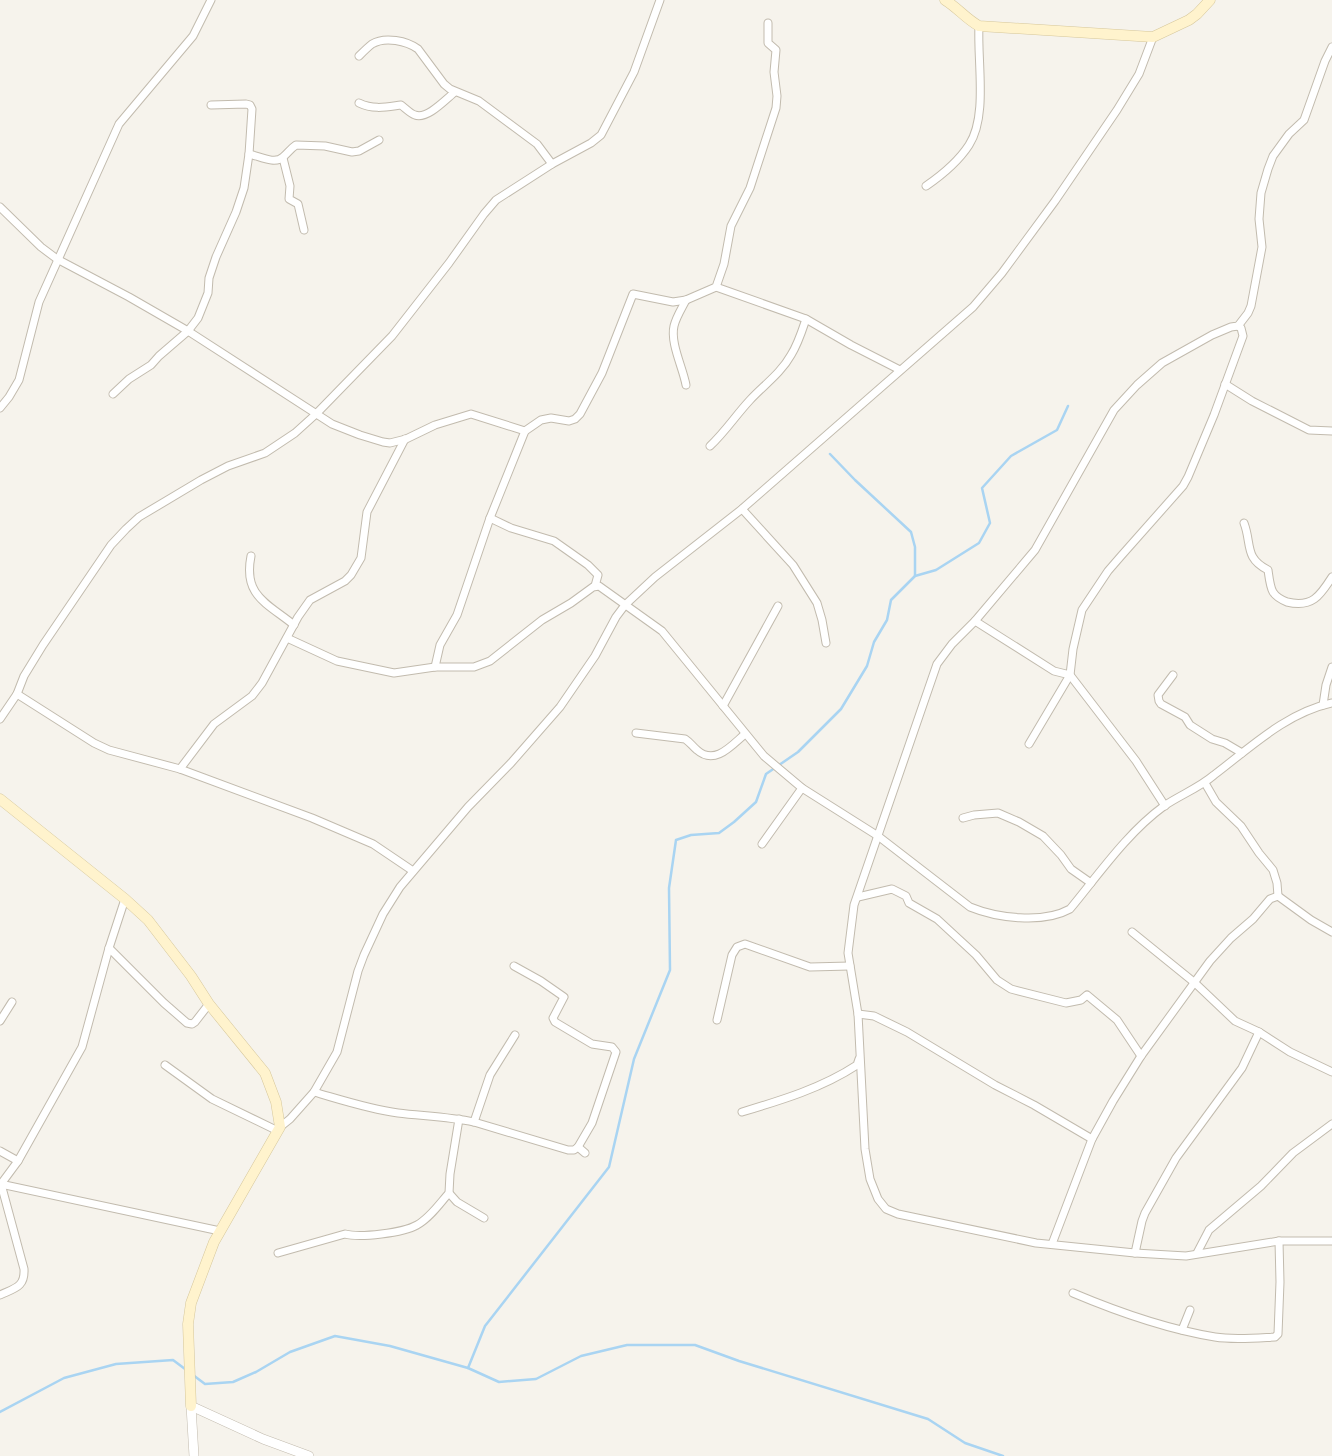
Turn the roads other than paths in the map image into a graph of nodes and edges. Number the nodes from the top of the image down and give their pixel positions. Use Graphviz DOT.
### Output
graph roads {
  1 [pos="211,0"];
  2 [pos="660,0"];
  3 [pos="945,0"];
  4 [pos="1210,0"];
  5 [pos="768,23"];
  6 [pos="979,26"];
  7 [pos="1153,37"];
  8 [pos="1332,47"];
  9 [pos="359,56"];
  10 [pos="455,92"];
  11 [pos="359,103"];
  12 [pos="211,105"];
  13 [pos="379,140"];
  14 [pos="249,154"];
  15 [pos="282,158"];
  16 [pos="552,164"];
  17 [pos="926,187"];
  18 [pos="0,207"];
  19 [pos="304,230"];
  20 [pos="57,259"];
  21 [pos="716,286"];
  22 [pos="686,300"];
  23 [pos="806,319"];
  24 [pos="1238,326"];
  25 [pos="188,331"];
  26 [pos="901,370"];
  27 [pos="1224,384"];
  28 [pos="686,386"];
  29 [pos="113,394"];
  30 [pos="0,408"];
  31 [pos="316,414"];
  32 [pos="525,431"];
  33 [pos="1332,431"];
  34 [pos="405,439"];
  35 [pos="710,446"];
  36 [pos="742,509"];
  37 [pos="490,518"];
  38 [pos="1244,523"];
  39 [pos="251,556"];
  40 [pos="1332,577"];
  41 [pos="596,586"];
  42 [pos="625,605"];
  43 [pos="778,606"];
  44 [pos="975,621"];
  45 [pos="294,625"];
  46 [pos="287,638"];
  47 [pos="826,643"];
  48 [pos="435,667"];
  49 [pos="1332,667"];
  50 [pos="1070,675"];
  51 [pos="1173,675"];
  52 [pos="17,694"];
  53 [pos="1332,703"];
  54 [pos="1323,705"];
  55 [pos="723,706"];
  56 [pos="0,719"];
  57 [pos="636,733"];
  58 [pos="745,734"];
  59 [pos="1030,744"];
  60 [pos="1242,753"];
  61 [pos="180,769"];
  62 [pos="1205,783"];
  63 [pos="802,788"];
  64 [pos="0,799"];
  65 [pos="1165,806"];
  66 [pos="963,818"];
  67 [pos="878,836"];
  68 [pos="762,844"];
  69 [pos="413,871"];
  70 [pos="1091,883"];
  71 [pos="1278,895"];
  72 [pos="858,897"];
  73 [pos="125,900"];
  74 [pos="1132,932"];
  75 [pos="1332,932"];
  76 [pos="109,948"];
  77 [pos="850,966"];
  78 [pos="514,967"];
  79 [pos="1195,983"];
  80 [pos="12,1002"];
  81 [pos="209,1004"];
  82 [pos="858,1014"];
  83 [pos="717,1020"];
  84 [pos="0,1021"];
  85 [pos="1259,1032"];
  86 [pos="515,1035"];
  87 [pos="861,1055"];
  88 [pos="1141,1056"];
  89 [pos="165,1065"];
  90 [pos="1332,1072"];
  91 [pos="314,1092"];
  92 [pos="742,1112"];
  93 [pos="458,1119"];
  94 [pos="474,1122"];
  95 [pos="1332,1124"];
  96 [pos="279,1129"];
  97 [pos="1092,1139"];
  98 [pos="0,1151"];
  99 [pos="18,1161"];
  100 [pos="0,1184"];
  101 [pos="450,1193"];
  102 [pos="484,1217"];
  103 [pos="220,1231"];
  104 [pos="1279,1241"];
  105 [pos="1332,1241"];
  106 [pos="1052,1244"];
  107 [pos="278,1253"];
  108 [pos="1197,1253"];
  109 [pos="1135,1254"];
  110 [pos="1073,1293"];
  111 [pos="0,1294"];
  112 [pos="1191,1310"];
  113 [pos="1182,1330"];
  114 [pos="191,1406"];
  115 [pos="194,1456"];
  116 [pos="309,1456"];
  1 -- 20 [label="street"];
  2 -- 16 [label="street"];
  3 -- 6 [label="main road"];
  4 -- 7 [label="main road"];
  5 -- 21 [label="street"];
  6 -- 7 [label="main road"];
  6 -- 17 [label="street"];
  7 -- 26 [label="street"];
  8 -- 24 [label="street"];
  9 -- 10 [label="street"];
  10 -- 11 [label="street"];
  10 -- 16 [label="street"];
  12 -- 14 [label="street"];
  13 -- 15 [label="street"];
  14 -- 15 [label="street"];
  14 -- 25 [label="street"];
  15 -- 19 [label="street"];
  16 -- 31 [label="street"];
  18 -- 20 [label="street"];
  20 -- 25 [label="street"];
  20 -- 30 [label="street"];
  21 -- 22 [label="street"];
  21 -- 23 [label="street"];
  22 -- 28 [label="street"];
  22 -- 32 [label="street"];
  23 -- 26 [label="street"];
  23 -- 35 [label="street"];
  24 -- 27 [label="street"];
  24 -- 44 [label="street"];
  25 -- 29 [label="street"];
  25 -- 31 [label="street"];
  26 -- 36 [label="street"];
  27 -- 33 [label="street"];
  27 -- 50 [label="street"];
  31 -- 34 [label="street"];
  31 -- 52 [label="street"];
  32 -- 34 [label="street"];
  32 -- 37 [label="street"];
  34 -- 45 [label="street"];
  36 -- 42 [label="street"];
  36 -- 47 [label="street"];
  37 -- 41 [label="street"];
  37 -- 48 [label="street"];
  38 -- 40 [label="street"];
  39 -- 45 [label="street"];
  41 -- 42 [label="street"];
  41 -- 48 [label="street"];
  42 -- 55 [label="street"];
  42 -- 69 [label="street"];
  43 -- 55 [label="street"];
  44 -- 50 [label="street"];
  44 -- 67 [label="street"];
  45 -- 46 [label="street"];
  46 -- 48 [label="street"];
  46 -- 61 [label="street"];
  49 -- 54 [label="street"];
  50 -- 59 [label="street"];
  50 -- 65 [label="street"];
  51 -- 60 [label="street"];
  52 -- 56 [label="street"];
  52 -- 61 [label="street"];
  53 -- 54 [label="street"];
  54 -- 60 [label="street"];
  55 -- 58 [label="street"];
  57 -- 58 [label="street"];
  58 -- 63 [label="street"];
  60 -- 62 [label="street"];
  61 -- 69 [label="street"];
  62 -- 65 [label="street"];
  62 -- 71 [label="street"];
  63 -- 67 [label="street"];
  63 -- 68 [label="street"];
  64 -- 73 [label="main road"];
  65 -- 70 [label="street"];
  66 -- 70 [label="street"];
  67 -- 70 [label="street"];
  67 -- 72 [label="street"];
  69 -- 91 [label="street"];
  71 -- 75 [label="street"];
  71 -- 79 [label="street"];
  72 -- 77 [label="street"];
  72 -- 88 [label="street"];
  73 -- 76 [label="street"];
  73 -- 81 [label="main road"];
  74 -- 79 [label="street"];
  76 -- 81 [label="street"];
  76 -- 99 [label="street"];
  77 -- 82 [label="street"];
  77 -- 83 [label="street"];
  78 -- 94 [label="street"];
  79 -- 85 [label="street"];
  79 -- 88 [label="street"];
  80 -- 84 [label="street"];
  81 -- 96 [label="main road"];
  82 -- 87 [label="street"];
  82 -- 97 [label="street"];
  85 -- 90 [label="street"];
  85 -- 109 [label="street"];
  86 -- 94 [label="street"];
  87 -- 92 [label="street"];
  87 -- 106 [label="street"];
  88 -- 97 [label="street"];
  89 -- 96 [label="street"];
  91 -- 93 [label="street"];
  91 -- 96 [label="street"];
  93 -- 94 [label="street"];
  93 -- 101 [label="street"];
  95 -- 108 [label="street"];
  96 -- 103 [label="main road"];
  97 -- 106 [label="street"];
  98 -- 99 [label="street"];
  99 -- 100 [label="street"];
  100 -- 103 [label="street"];
  100 -- 111 [label="street"];
  101 -- 102 [label="street"];
  101 -- 107 [label="street"];
  103 -- 114 [label="main road"];
  104 -- 105 [label="street"];
  104 -- 108 [label="street"];
  104 -- 113 [label="street"];
  106 -- 109 [label="street"];
  108 -- 109 [label="street"];
  110 -- 113 [label="street"];
  112 -- 113 [label="street"];
  114 -- 115 [label="street"];
  114 -- 116 [label="street"];
}
